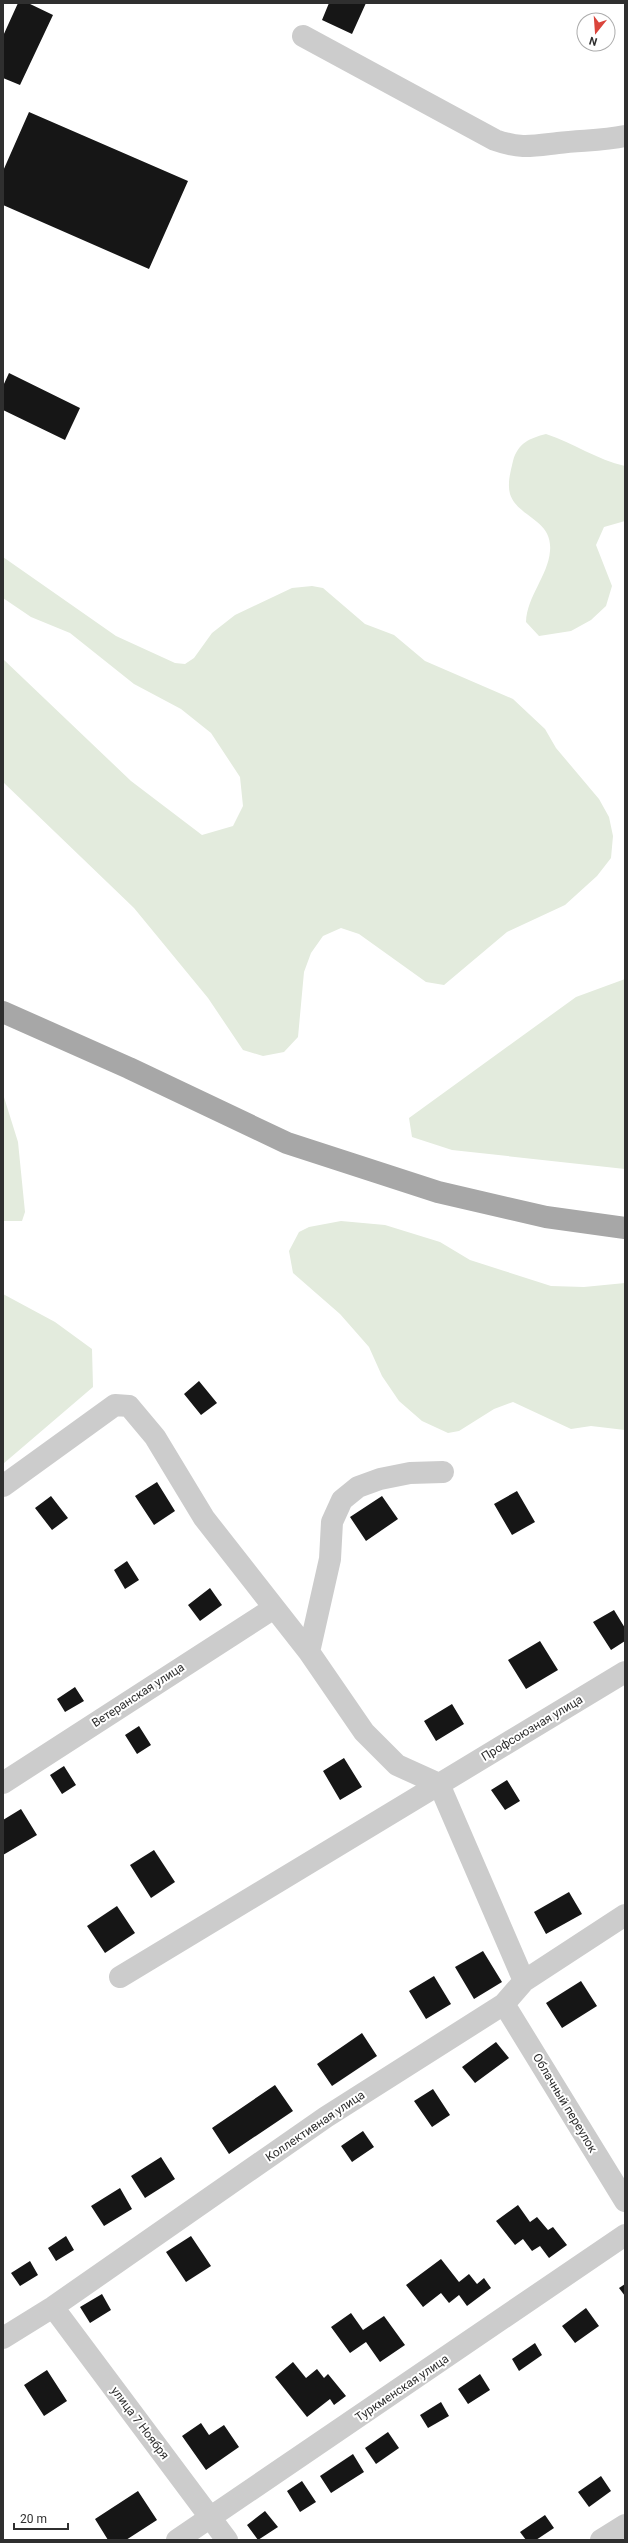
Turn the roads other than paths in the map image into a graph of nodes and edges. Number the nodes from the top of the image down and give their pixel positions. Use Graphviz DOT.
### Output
graph roads {
  1 [pos="303,36"];
  2 [pos="625,136"];
  3 [pos="3,1012"];
  4 [pos="625,1228"];
  5 [pos="443,1472"];
  6 [pos="3,1486"];
  7 [pos="274,1608"];
  8 [pos="309,1652"];
  9 [pos="625,1672"];
  10 [pos="3,1783"];
  11 [pos="439,1784"];
  12 [pos="625,1915"];
  13 [pos="120,1977"];
  14 [pos="524,1981"];
  15 [pos="504,2004"];
  16 [pos="625,2201"];
  17 [pos="625,2235"];
  18 [pos="53,2306"];
  19 [pos="3,2338"];
  20 [pos="211,2518"];
  21 [pos="625,2525"];
  22 [pos="177,2540"];
  23 [pos="227,2540"];
  24 [pos="601,2540"];
  1 -- 2 [label="street"];
  3 -- 4 [label="main road"];
  5 -- 8 [label="street"];
  6 -- 7 [label="street"];
  7 -- 8 [label="street"];
  7 -- 10 [label="street, Ветеранская улица"];
  8 -- 11 [label="street"];
  9 -- 11 [label="street, Профсоюзная улица"];
  11 -- 13 [label="street, Профсоюзная улица"];
  11 -- 14 [label="street"];
  12 -- 14 [label="street, Коллективная улица"];
  14 -- 15 [label="street, Коллективная улица"];
  15 -- 16 [label="street, Облачный переулок"];
  15 -- 18 [label="street, Коллективная улица"];
  17 -- 20 [label="street, Туркменская улица"];
  18 -- 19 [label="street, Коллективная улица"];
  18 -- 20 [label="street, улица 7 Ноября"];
  20 -- 22 [label="street, Туркменская улица"];
  20 -- 23 [label="street, улица 7 Ноября"];
  21 -- 24 [label="street"];
}
